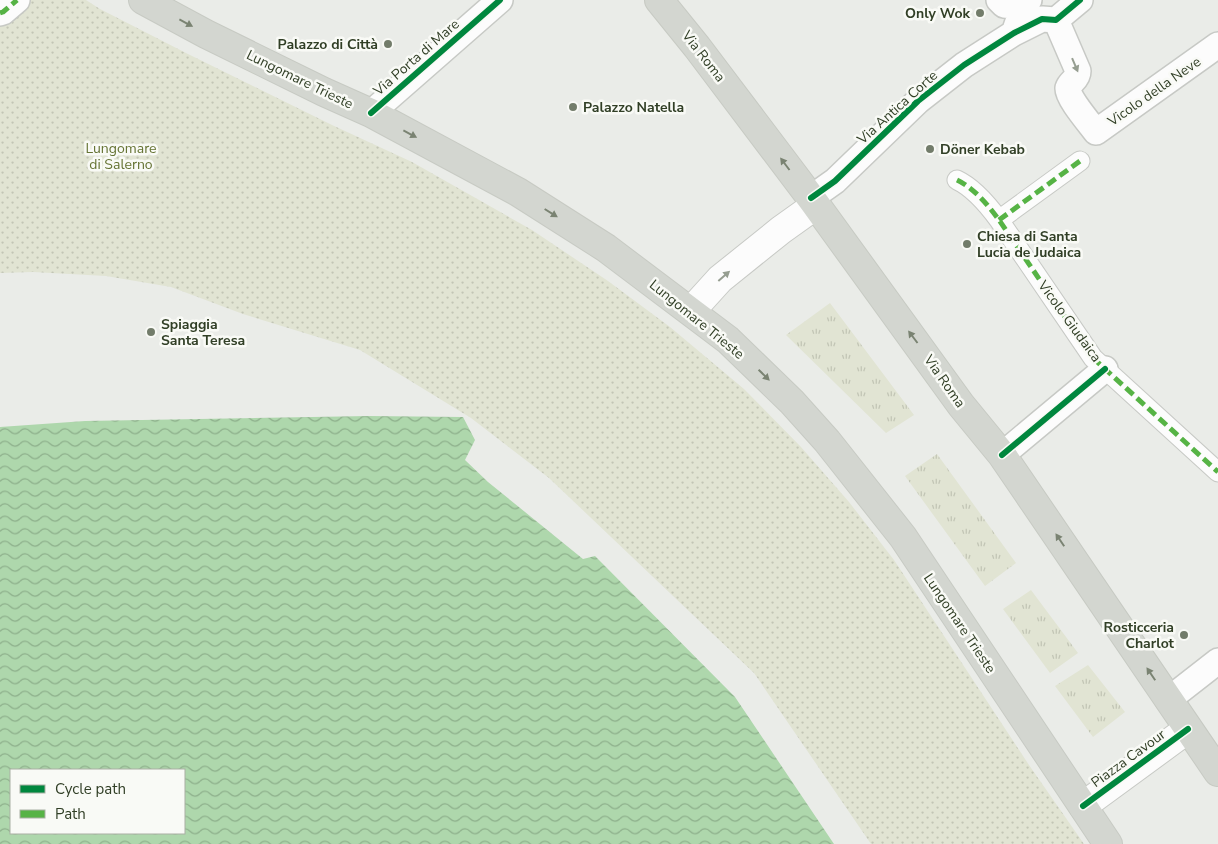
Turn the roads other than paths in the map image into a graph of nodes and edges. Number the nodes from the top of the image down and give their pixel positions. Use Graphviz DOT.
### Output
graph roads {
  1 [pos="17,0"];
  2 [pos="143,0"];
  3 [pos="500,0"];
  4 [pos="659,0"];
  5 [pos="999,0"];
  6 [pos="1080,0"];
  7 [pos="1026,4"];
  8 [pos="0,13"];
  9 [pos="1056,20"];
  10 [pos="1014,33"];
  11 [pos="1218,45"];
  12 [pos="371,113"];
  13 [pos="1080,161"];
  14 [pos="957,180"];
  15 [pos="813,202"];
  16 [pos="999,220"];
  17 [pos="691,311"];
  18 [pos="1105,369"];
  19 [pos="1002,455"];
  20 [pos="1218,472"];
  21 [pos="1218,661"];
  22 [pos="1168,700"];
  23 [pos="1188,729"];
  24 [pos="1218,772"];
  25 [pos="1083,806"];
  26 [pos="1108,844"];
  1 -- 8 [label="street"];
  2 -- 12 [label="main road, Lungomare Trieste, one-way"];
  3 -- 12 [label="street, Via Porta di Mare"];
  15 -- 4 [label="main road, Via Roma, one-way"];
  5 -- 7 [label="street"];
  6 -- 9 [label="street"];
  7 -- 10 [label="street"];
  9 -- 10 [label="street, Via Antica Corte"];
  9 -- 11 [label="street, Vicolo della Neve, one-way"];
  10 -- 15 [label="street, Via Antica Corte"];
  12 -- 17 [label="main road, Lungomare Trieste, one-way"];
  13 -- 16 [label="street"];
  14 -- 16 [label="street, Vicolo Giudaica"];
  17 -- 15 [label="street, one-way"];
  19 -- 15 [label="main road, Via Roma, one-way"];
  16 -- 18 [label="street, Vicolo Giudaica"];
  17 -- 25 [label="main road, Lungomare Trieste, one-way"];
  18 -- 19 [label="street"];
  18 -- 20 [label="street, Vicolo Giudaica"];
  22 -- 19 [label="main road, Via Roma, one-way"];
  21 -- 22 [label="street"];
  22 -- 23 [label="main road, Via Roma"];
  23 -- 24 [label="main road, Via Roma"];
  23 -- 25 [label="street, Piazza Cavour"];
  25 -- 26 [label="main road, Lungomare Trieste"];
}
